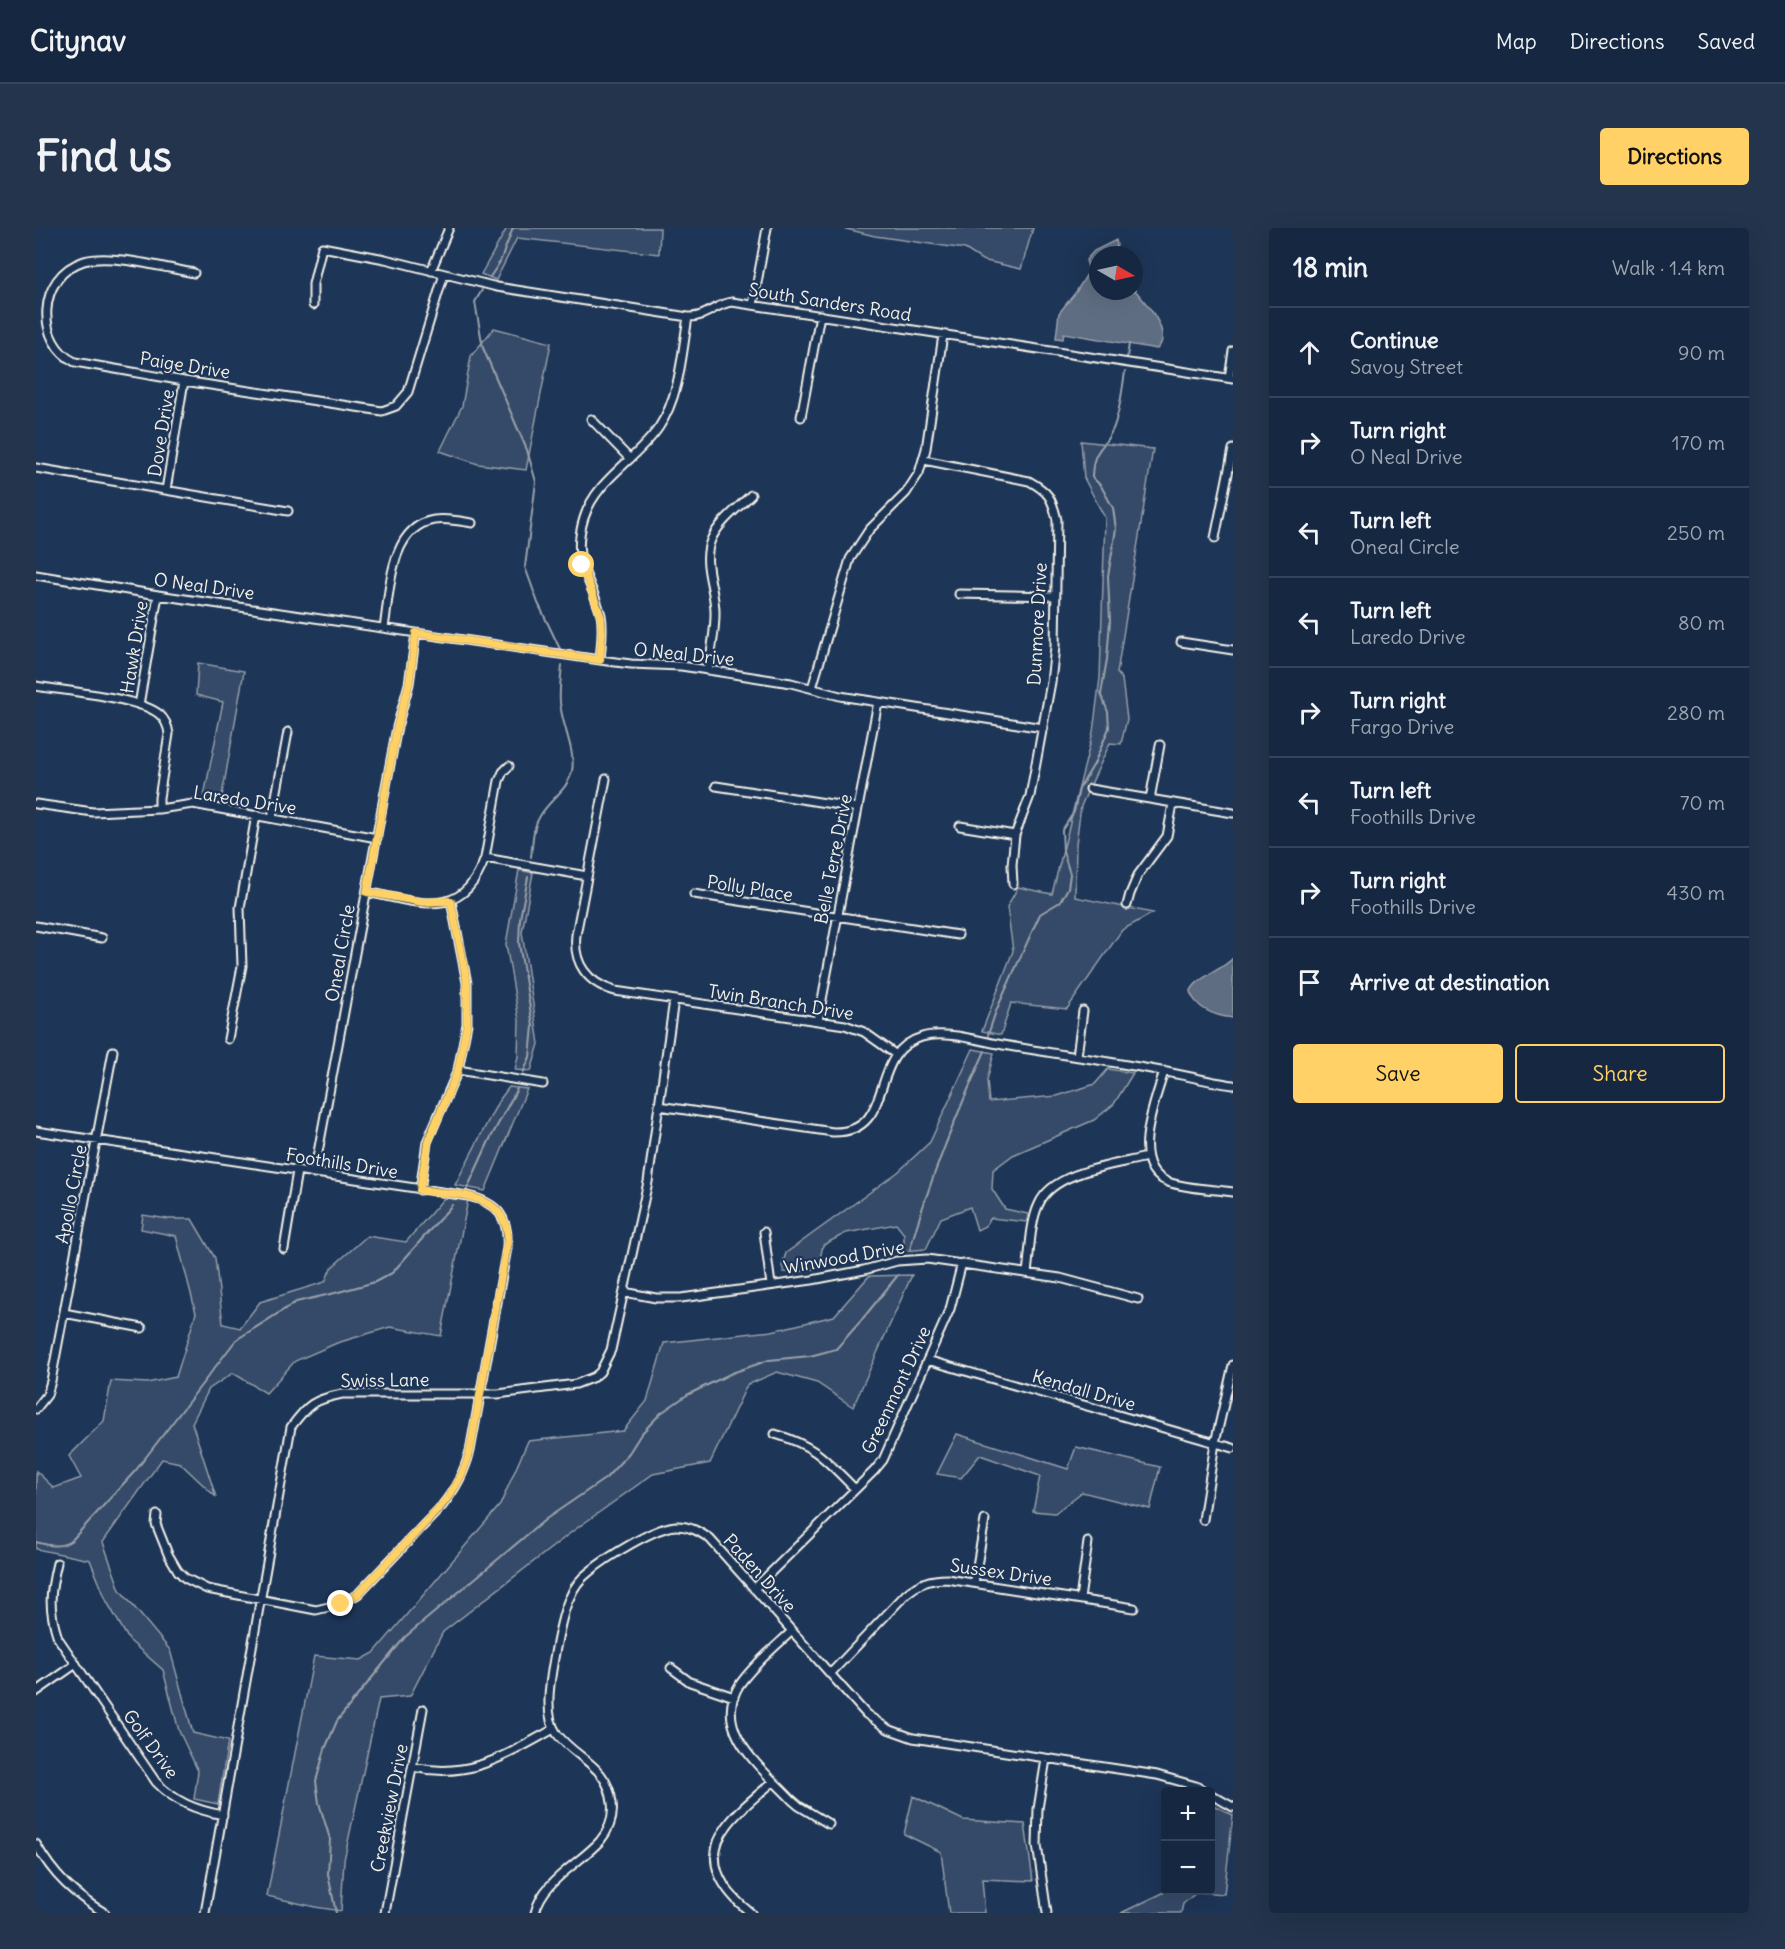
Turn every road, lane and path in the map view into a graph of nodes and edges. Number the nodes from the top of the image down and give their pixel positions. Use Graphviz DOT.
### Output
graph roads {
  1 [pos="449,228"];
  2 [pos="767,228"];
  3 [pos="431,271"];
  4 [pos="194,273"];
  5 [pos="444,274"];
  6 [pos="313,305"];
  7 [pos="753,305"];
  8 [pos="820,315"];
  9 [pos="688,317"];
  10 [pos="40,330"];
  11 [pos="943,335"];
  12 [pos="43,339"];
  13 [pos="1233,351"];
  14 [pos="1231,378"];
  15 [pos="184,381"];
  16 [pos="801,417"];
  17 [pos="591,419"];
  18 [pos="1233,449"];
  19 [pos="630,459"];
  20 [pos="924,460"];
  21 [pos="36,468"];
  22 [pos="166,490"];
  23 [pos="751,495"];
  24 [pos="288,511"];
  25 [pos="472,523"];
  26 [pos="1215,538"];
  27 [pos="36,575"];
  28 [pos="959,594"];
  29 [pos="158,595"];
  30 [pos="1055,596"];
  31 [pos="384,628"];
  32 [pos="416,633"];
  33 [pos="1181,642"];
  34 [pos="1233,650"];
  35 [pos="600,660"];
  36 [pos="708,670"];
  37 [pos="36,686"];
  38 [pos="812,688"];
  39 [pos="878,702"];
  40 [pos="139,705"];
  41 [pos="1043,728"];
  42 [pos="288,732"];
  43 [pos="1160,745"];
  44 [pos="509,766"];
  45 [pos="606,779"];
  46 [pos="716,786"];
  47 [pos="1090,789"];
  48 [pos="1150,799"];
  49 [pos="36,804"];
  50 [pos="1173,804"];
  51 [pos="858,808"];
  52 [pos="159,809"];
  53 [pos="1233,813"];
  54 [pos="256,815"];
  55 [pos="272,818"];
  56 [pos="960,826"];
  57 [pos="1015,835"];
  58 [pos="377,838"];
  59 [pos="485,858"];
  60 [pos="587,876"];
  61 [pos="1013,884"];
  62 [pos="367,892"];
  63 [pos="694,894"];
  64 [pos="451,901"];
  65 [pos="1127,905"];
  66 [pos="837,916"];
  67 [pos="36,926"];
  68 [pos="958,935"];
  69 [pos="102,938"];
  70 [pos="674,1000"];
  71 [pos="1083,1011"];
  72 [pos="818,1022"];
  73 [pos="228,1039"];
  74 [pos="113,1051"];
  75 [pos="895,1054"];
  76 [pos="1077,1056"];
  77 [pos="458,1070"];
  78 [pos="1164,1071"];
  79 [pos="543,1084"];
  80 [pos="1233,1085"];
  81 [pos="659,1106"];
  82 [pos="36,1131"];
  83 [pos="96,1140"];
  84 [pos="1147,1157"];
  85 [pos="297,1171"];
  86 [pos="314,1174"];
  87 [pos="420,1190"];
  88 [pos="1233,1192"];
  89 [pos="764,1232"];
  90 [pos="284,1249"];
  91 [pos="962,1263"];
  92 [pos="1027,1273"];
  93 [pos="771,1285"];
  94 [pos="624,1292"];
  95 [pos="1138,1299"];
  96 [pos="64,1313"];
  97 [pos="142,1328"];
  98 [pos="927,1360"];
  99 [pos="1233,1365"];
  100 [pos="479,1395"];
  101 [pos="36,1409"];
  102 [pos="775,1434"];
  103 [pos="1215,1443"];
  104 [pos="1233,1448"];
  105 [pos="855,1489"];
  106 [pos="157,1515"];
  107 [pos="985,1520"];
  108 [pos="1203,1520"];
  109 [pos="1088,1542"];
  110 [pos="57,1563"];
  111 [pos="974,1583"];
  112 [pos="754,1589"];
  113 [pos="1080,1599"];
  114 [pos="261,1600"];
  115 [pos="1134,1608"];
  116 [pos="792,1631"];
  117 [pos="76,1664"];
  118 [pos="671,1668"];
  119 [pos="830,1674"];
  120 [pos="36,1692"];
  121 [pos="734,1697"];
  122 [pos="423,1709"];
  123 [pos="554,1729"];
  124 [pos="1046,1759"];
  125 [pos="413,1767"];
  126 [pos="774,1780"];
  127 [pos="1198,1787"];
  128 [pos="1215,1797"];
  129 [pos="1233,1807"];
  130 [pos="223,1815"];
  131 [pos="829,1824"];
  132 [pos="36,1844"];
  133 [pos="105,1913"];
  134 [pos="205,1913"];
  135 [pos="385,1913"];
  136 [pos="535,1913"];
  137 [pos="751,1913"];
  138 [pos="1047,1913"];
  1 -- 3 [label="street"];
  2 -- 7 [label="street"];
  3 -- 5 [label="street, South Sanders Road"];
  3 -- 6 [label="street, South Sanders Road"];
  4 -- 10 [label="street"];
  5 -- 9 [label="street, South Sanders Road"];
  5 -- 15 [label="street, Paige Drive"];
  7 -- 8 [label="street, South Sanders Road"];
  7 -- 9 [label="street, South Sanders Road"];
  8 -- 11 [label="street, South Sanders Road"];
  8 -- 16 [label="street"];
  9 -- 19 [label="street"];
  11 -- 14 [label="street, South Sanders Road"];
  11 -- 20 [label="street"];
  12 -- 15 [label="street, Paige Drive"];
  13 -- 14 [label="street"];
  15 -- 22 [label="street, Dove Drive"];
  17 -- 19 [label="street"];
  18 -- 26 [label="street"];
  19 -- 35 [label="street"];
  20 -- 30 [label="street, Dunmore Drive"];
  20 -- 38 [label="street"];
  21 -- 22 [label="street"];
  22 -- 24 [label="street"];
  23 -- 36 [label="street"];
  25 -- 31 [label="street"];
  27 -- 29 [label="street, O Neal Drive"];
  28 -- 30 [label="street"];
  29 -- 31 [label="street, O Neal Drive"];
  29 -- 40 [label="street, Hawk Drive"];
  30 -- 41 [label="street, Dunmore Drive"];
  31 -- 32 [label="street, O Neal Drive"];
  32 -- 35 [label="street, O Neal Drive"];
  32 -- 58 [label="street, Oneal Circle"];
  33 -- 34 [label="street"];
  35 -- 36 [label="street, O Neal Drive"];
  36 -- 38 [label="street, O Neal Drive"];
  37 -- 40 [label="street"];
  38 -- 39 [label="street, O Neal Drive"];
  39 -- 41 [label="street, O Neal Drive"];
  39 -- 51 [label="street, Belle Terre Drive"];
  40 -- 52 [label="street"];
  41 -- 57 [label="street, Dunmore Drive"];
  42 -- 55 [label="street"];
  43 -- 48 [label="street"];
  44 -- 59 [label="street"];
  45 -- 60 [label="street, Twin Branch Drive"];
  46 -- 51 [label="street"];
  47 -- 48 [label="street"];
  48 -- 50 [label="street"];
  49 -- 52 [label="street, Laredo Drive"];
  50 -- 53 [label="street"];
  50 -- 65 [label="street"];
  51 -- 66 [label="street, Belle Terre Drive"];
  52 -- 54 [label="street, Laredo Drive"];
  54 -- 55 [label="street, Laredo Drive"];
  54 -- 73 [label="street"];
  55 -- 58 [label="street, Laredo Drive"];
  56 -- 57 [label="street"];
  57 -- 61 [label="street, Dunmore Drive"];
  58 -- 62 [label="street, Oneal Circle"];
  59 -- 60 [label="street"];
  59 -- 64 [label="street"];
  60 -- 70 [label="street, Twin Branch Drive"];
  62 -- 64 [label="street"];
  62 -- 86 [label="street, Oneal Circle"];
  63 -- 66 [label="street, Polly Place"];
  64 -- 77 [label="street"];
  66 -- 68 [label="street, Polly Place"];
  66 -- 72 [label="street, Belle Terre Drive"];
  67 -- 69 [label="street"];
  70 -- 72 [label="street, Twin Branch Drive"];
  70 -- 81 [label="street, Swiss Lane"];
  71 -- 76 [label="street"];
  72 -- 75 [label="street, Twin Branch Drive"];
  74 -- 83 [label="street, Apollo Circle"];
  75 -- 76 [label="street"];
  75 -- 81 [label="street"];
  76 -- 78 [label="street"];
  77 -- 79 [label="street"];
  77 -- 87 [label="street"];
  78 -- 80 [label="street"];
  78 -- 84 [label="street"];
  81 -- 94 [label="street, Swiss Lane"];
  82 -- 83 [label="street, Foothills Drive"];
  83 -- 85 [label="street, Foothills Drive"];
  83 -- 96 [label="street, Apollo Circle"];
  84 -- 88 [label="street"];
  84 -- 92 [label="street"];
  85 -- 86 [label="street, Foothills Drive"];
  85 -- 90 [label="street"];
  86 -- 87 [label="street, Foothills Drive"];
  87 -- 100 [label="street, Foothills Drive"];
  89 -- 93 [label="street"];
  91 -- 92 [label="street, Winwood Drive"];
  91 -- 93 [label="street, Winwood Drive"];
  91 -- 98 [label="street, Greenmont Drive"];
  92 -- 95 [label="street, Winwood Drive"];
  93 -- 94 [label="street, Winwood Drive"];
  94 -- 100 [label="street, Swiss Lane"];
  96 -- 97 [label="street"];
  96 -- 101 [label="street, Apollo Circle"];
  98 -- 103 [label="street, Kendall Drive"];
  98 -- 105 [label="street, Greenmont Drive"];
  99 -- 103 [label="street"];
  100 -- 114 [label="street, Foothills Drive"];
  100 -- 114 [label="street, Swiss Lane"];
  102 -- 105 [label="street"];
  103 -- 104 [label="street, Kendall Drive"];
  103 -- 108 [label="street"];
  105 -- 112 [label="street, Greenmont Drive"];
  106 -- 114 [label="street, Foothills Drive"];
  107 -- 111 [label="street"];
  109 -- 113 [label="street"];
  110 -- 117 [label="street, Golf Drive"];
  111 -- 113 [label="street, Sussex Drive"];
  111 -- 119 [label="street, Sussex Drive"];
  112 -- 116 [label="street, Paden Drive"];
  112 -- 123 [label="street, Paden Drive"];
  113 -- 115 [label="street, Sussex Drive"];
  114 -- 130 [label="street, Swiss Lane"];
  116 -- 119 [label="street, Paden Drive"];
  116 -- 121 [label="street"];
  117 -- 120 [label="street"];
  117 -- 130 [label="street, Golf Drive"];
  118 -- 121 [label="street"];
  119 -- 124 [label="street, Paden Drive"];
  121 -- 126 [label="street"];
  122 -- 125 [label="street, Creekview Drive"];
  123 -- 125 [label="street"];
  123 -- 136 [label="street"];
  124 -- 127 [label="street, Paden Drive"];
  124 -- 138 [label="street"];
  125 -- 135 [label="street, Creekview Drive"];
  126 -- 131 [label="street"];
  126 -- 137 [label="street"];
  128 -- 129 [label="street"];
  130 -- 134 [label="street, Swiss Lane"];
  132 -- 133 [label="street"];
}
